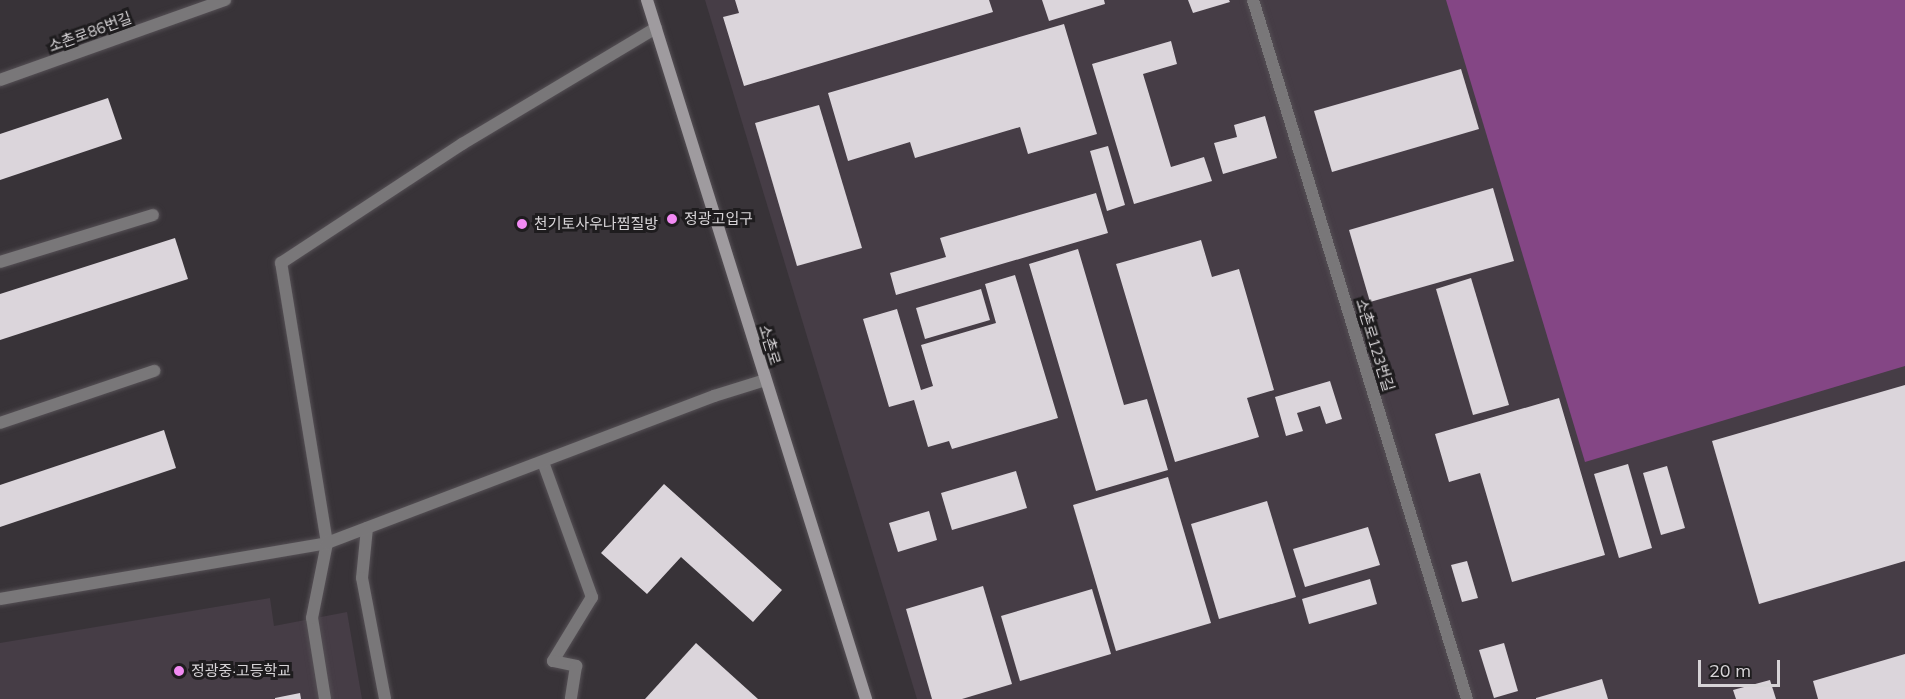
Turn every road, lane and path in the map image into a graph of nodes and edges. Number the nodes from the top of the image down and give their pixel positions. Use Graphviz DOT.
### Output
graph roads {
  1 [pos="225,0"];
  2 [pos="647,0"];
  3 [pos="1253,0"];
  4 [pos="656,28"];
  5 [pos="0,80"];
  6 [pos="153,215"];
  7 [pos="0,262"];
  8 [pos="154,371"];
  9 [pos="765,380"];
  10 [pos="0,423"];
  11 [pos="543,462"];
  12 [pos="367,528"];
  13 [pos="327,543"];
  14 [pos="0,599"];
  15 [pos="325,699"];
  16 [pos="385,699"];
  17 [pos="571,699"];
  18 [pos="866,699"];
  19 [pos="1467,699"];
  1 -- 5 [label="street, 소촌로86번길"];
  2 -- 4 [label="street, 소촌로"];
  3 -- 19 [label="street, 소촌로123번길"];
  4 -- 9 [label="street, 소촌로"];
  4 -- 13 [label="street"];
  6 -- 7 [label="street"];
  8 -- 10 [label="street"];
  9 -- 11 [label="street"];
  9 -- 18 [label="street, 소촌로"];
  11 -- 12 [label="street"];
  11 -- 17 [label="street"];
  12 -- 13 [label="street"];
  12 -- 16 [label="street"];
  13 -- 14 [label="street"];
  13 -- 15 [label="street"];
}
